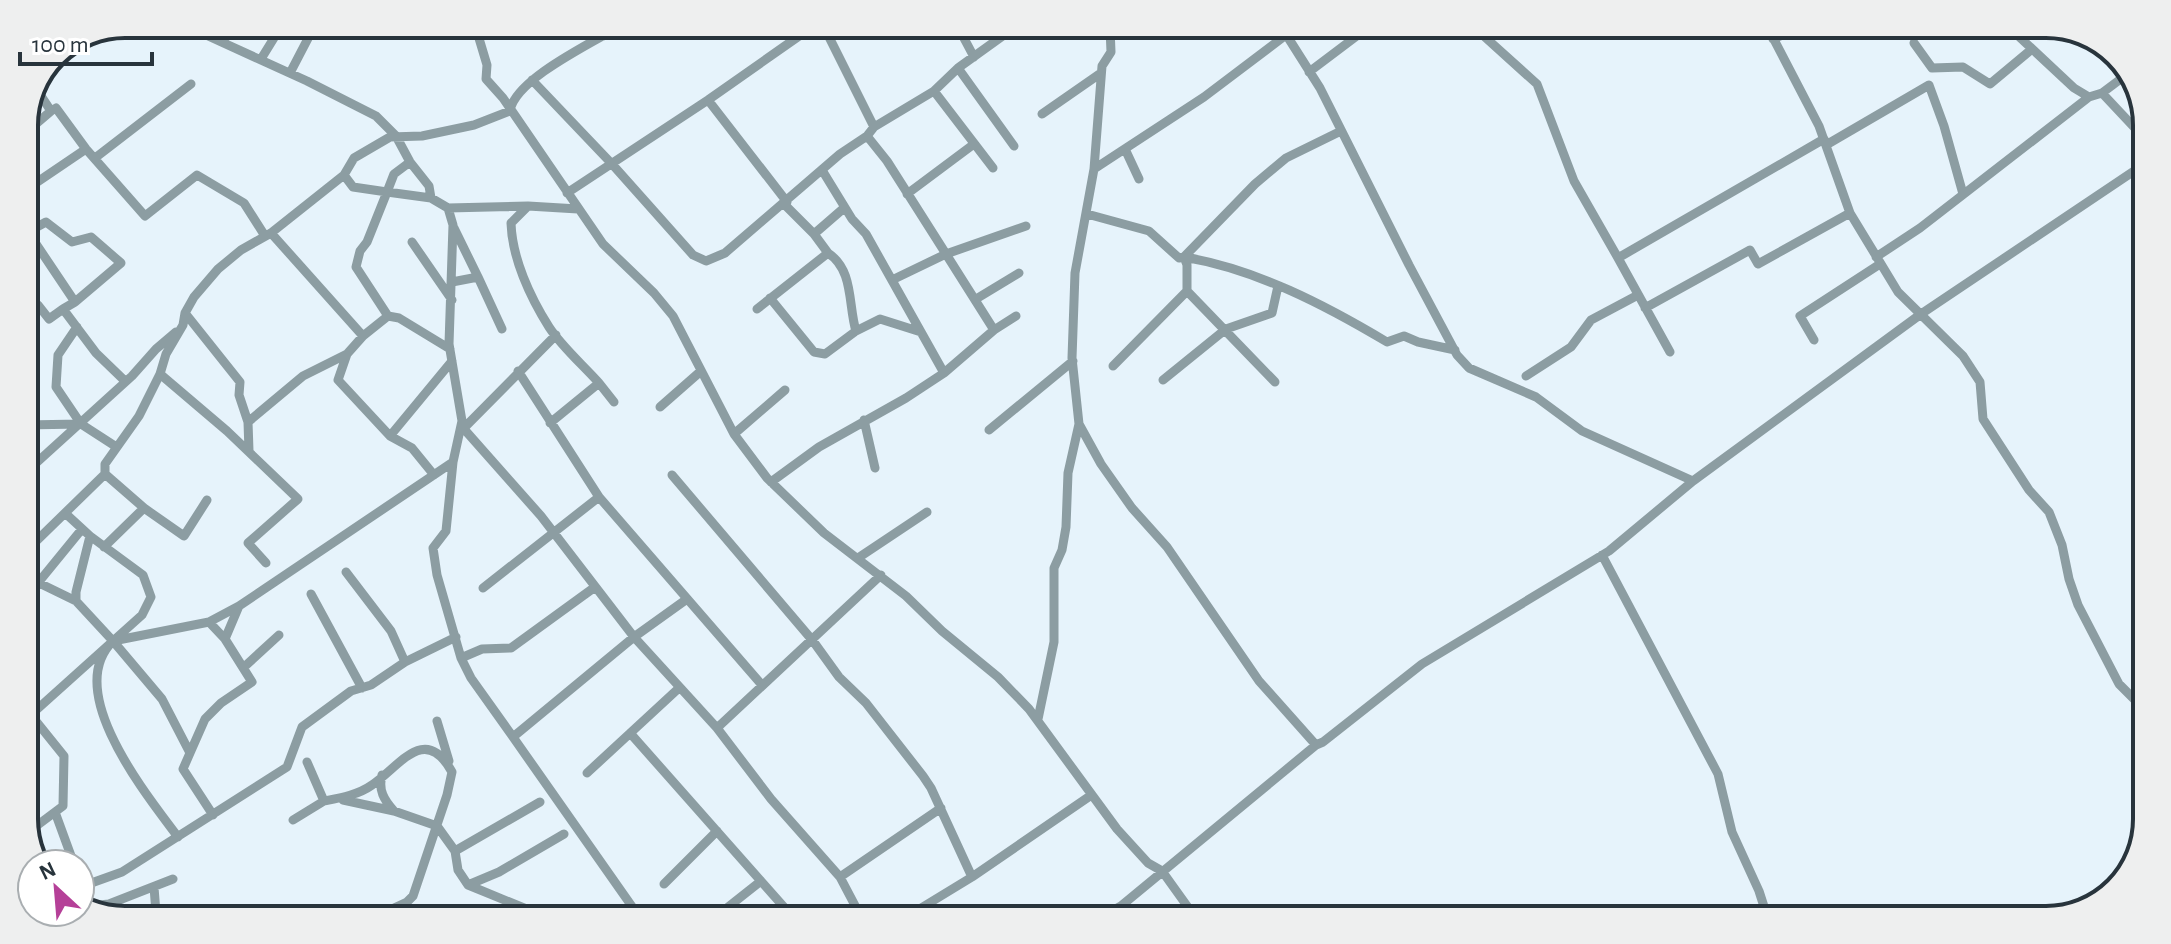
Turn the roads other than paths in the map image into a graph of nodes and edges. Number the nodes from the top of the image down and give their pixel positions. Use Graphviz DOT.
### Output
graph roads {
  1 [pos="213,38"];
  2 [pos="225,38"];
  3 [pos="274,38"];
  4 [pos="308,38"];
  5 [pos="479,38"];
  6 [pos="600,38"];
  7 [pos="796,38"];
  8 [pos="830,38"];
  9 [pos="964,38"];
  10 [pos="1000,38"];
  11 [pos="1110,38"];
  12 [pos="1277,38"];
  13 [pos="1288,38"];
  14 [pos="1354,38"];
  15 [pos="1486,38"];
  16 [pos="1773,38"];
  17 [pos="2020,38"];
  18 [pos="222,42"];
  19 [pos="1914,43"];
  20 [pos="2032,49"];
  21 [pos="974,57"];
  22 [pos="261,59"];
  23 [pos="958,68"];
  24 [pos="1309,72"];
  25 [pos="290,73"];
  26 [pos="1101,73"];
  27 [pos="532,80"];
  28 [pos="2120,80"];
  29 [pos="191,84"];
  30 [pos="934,91"];
  31 [pos="2102,93"];
  32 [pos="2089,97"];
  33 [pos="42,98"];
  34 [pos="708,100"];
  35 [pos="51,111"];
  36 [pos="510,111"];
  37 [pos="1042,114"];
  38 [pos="38,122"];
  39 [pos="2133,126"];
  40 [pos="874,127"];
  41 [pos="1341,131"];
  42 [pos="396,136"];
  43 [pos="867,136"];
  44 [pos="1825,142"];
  45 [pos="974,144"];
  46 [pos="1014,146"];
  47 [pos="86,149"];
  48 [pos="1125,149"];
  49 [pos="95,158"];
  50 [pos="410,162"];
  51 [pos="612,164"];
  52 [pos="993,168"];
  53 [pos="1094,169"];
  54 [pos="822,170"];
  55 [pos="2133,172"];
  56 [pos="344,175"];
  57 [pos="1139,179"];
  58 [pos="38,182"];
  59 [pos="387,192"];
  60 [pos="567,193"];
  61 [pos="907,194"];
  62 [pos="1963,194"];
  63 [pos="431,198"];
  64 [pos="785,203"];
  65 [pos="528,206"];
  66 [pos="448,208"];
  67 [pos="844,208"];
  68 [pos="578,209"];
  69 [pos="1850,213"];
  70 [pos="1087,214"];
  71 [pos="38,225"];
  72 [pos="453,225"];
  73 [pos="1026,226"];
  74 [pos="814,234"];
  75 [pos="268,235"];
  76 [pos="412,242"];
  77 [pos="38,249"];
  78 [pos="828,253"];
  79 [pos="946,254"];
  80 [pos="1184,257"];
  81 [pos="1618,258"];
  82 [pos="1878,261"];
  83 [pos="1019,273"];
  84 [pos="478,277"];
  85 [pos="892,280"];
  86 [pos="452,282"];
  87 [pos="1278,286"];
  88 [pos="1187,291"];
  89 [pos="1638,295"];
  90 [pos="770,298"];
  91 [pos="976,299"];
  92 [pos="452,300"];
  93 [pos="75,302"];
  94 [pos="38,305"];
  95 [pos="1645,308"];
  96 [pos="63,309"];
  97 [pos="757,309"];
  98 [pos="185,313"];
  99 [pos="1921,314"];
  100 [pos="388,316"];
  101 [pos="1016,316"];
  102 [pos="183,325"];
  103 [pos="77,327"];
  104 [pos="502,329"];
  105 [pos="994,330"];
  106 [pos="1225,330"];
  107 [pos="856,331"];
  108 [pos="921,332"];
  109 [pos="556,335"];
  110 [pos="363,336"];
  111 [pos="1814,340"];
  112 [pos="450,349"];
  113 [pos="1455,350"];
  114 [pos="1670,352"];
  115 [pos="347,354"];
  116 [pos="452,361"];
  117 [pos="1073,361"];
  118 [pos="1113,366"];
  119 [pos="518,371"];
  120 [pos="701,371"];
  121 [pos="944,373"];
  122 [pos="160,374"];
  123 [pos="1526,376"];
  124 [pos="1163,380"];
  125 [pos="125,381"];
  126 [pos="1275,382"];
  127 [pos="599,383"];
  128 [pos="785,390"];
  129 [pos="614,402"];
  130 [pos="660,407"];
  131 [pos="864,420"];
  132 [pos="248,422"];
  133 [pos="550,423"];
  134 [pos="81,424"];
  135 [pos="1079,424"];
  136 [pos="38,425"];
  137 [pos="989,430"];
  138 [pos="462,431"];
  139 [pos="734,434"];
  140 [pos="390,436"];
  141 [pos="115,446"];
  142 [pos="249,451"];
  143 [pos="38,462"];
  144 [pos="453,462"];
  145 [pos="875,468"];
  146 [pos="105,474"];
  147 [pos="434,475"];
  148 [pos="672,475"];
  149 [pos="1693,481"];
  150 [pos="771,482"];
  151 [pos="599,497"];
  152 [pos="207,500"];
  153 [pos="144,508"];
  154 [pos="927,512"];
  155 [pos="65,513"];
  156 [pos="86,532"];
  157 [pos="555,534"];
  158 [pos="38,539"];
  159 [pos="104,547"];
  160 [pos="1602,555"];
  161 [pos="858,558"];
  162 [pos="266,563"];
  163 [pos="346,572"];
  164 [pos="881,575"];
  165 [pos="38,581"];
  166 [pos="38,582"];
  167 [pos="595,587"];
  168 [pos="483,588"];
  169 [pos="311,594"];
  170 [pos="687,599"];
  171 [pos="76,601"];
  172 [pos="239,606"];
  173 [pos="209,622"];
  174 [pos="279,635"];
  175 [pos="456,637"];
  176 [pos="634,637"];
  177 [pos="225,639"];
  178 [pos="113,641"];
  179 [pos="813,641"];
  180 [pos="461,658"];
  181 [pos="405,662"];
  182 [pos="243,668"];
  183 [pos="762,685"];
  184 [pos="362,688"];
  185 [pos="679,688"];
  186 [pos="2133,698"];
  187 [pos="38,709"];
  188 [pos="1038,719"];
  189 [pos="437,721"];
  190 [pos="717,728"];
  191 [pos="38,729"];
  192 [pos="630,733"];
  193 [pos="513,737"];
  194 [pos="1316,745"];
  195 [pos="190,753"];
  196 [pos="307,762"];
  197 [pos="452,772"];
  198 [pos="587,773"];
  199 [pos="382,775"];
  200 [pos="1090,796"];
  201 [pos="335,799"];
  202 [pos="324,801"];
  203 [pos="540,802"];
  204 [pos="941,808"];
  205 [pos="394,811"];
  206 [pos="55,812"];
  207 [pos="213,815"];
  208 [pos="293,820"];
  209 [pos="38,825"];
  210 [pos="437,826"];
  211 [pos="717,831"];
  212 [pos="564,834"];
  213 [pos="178,837"];
  214 [pos="68,848"];
  215 [pos="455,851"];
  216 [pos="1162,871"];
  217 [pos="840,877"];
  218 [pos="972,877"];
  219 [pos="173,879"];
  220 [pos="761,881"];
  221 [pos="96,882"];
  222 [pos="664,884"];
  223 [pos="468,885"];
  224 [pos="154,887"];
  225 [pos="118,905"];
  226 [pos="155,906"];
  227 [pos="398,906"];
  228 [pos="519,906"];
  229 [pos="632,906"];
  230 [pos="729,906"];
  231 [pos="783,906"];
  232 [pos="855,906"];
  233 [pos="924,906"];
  234 [pos="1121,906"];
  235 [pos="1187,906"];
  236 [pos="1764,906"];
  1 -- 18 [label="street"];
  2 -- 18 [label="street"];
  3 -- 22 [label="street"];
  4 -- 25 [label="street"];
  5 -- 36 [label="street"];
  6 -- 27 [label="street"];
  7 -- 34 [label="street"];
  8 -- 40 [label="street"];
  9 -- 21 [label="street"];
  10 -- 21 [label="street"];
  11 -- 26 [label="street"];
  12 -- 48 [label="street"];
  13 -- 24 [label="street"];
  14 -- 24 [label="street"];
  15 -- 81 [label="street"];
  16 -- 44 [label="street"];
  17 -- 20 [label="street"];
  18 -- 22 [label="street"];
  19 -- 20 [label="street"];
  20 -- 32 [label="street"];
  21 -- 23 [label="street"];
  22 -- 25 [label="street"];
  23 -- 30 [label="street"];
  23 -- 46 [label="street"];
  24 -- 41 [label="street"];
  25 -- 42 [label="street"];
  26 -- 37 [label="street"];
  26 -- 53 [label="street"];
  27 -- 36 [label="street"];
  27 -- 51 [label="street"];
  28 -- 31 [label="street"];
  29 -- 49 [label="street"];
  30 -- 40 [label="street"];
  30 -- 45 [label="street"];
  31 -- 32 [label="street"];
  31 -- 39 [label="street"];
  32 -- 62 [label="street"];
  33 -- 35 [label="street"];
  34 -- 51 [label="street"];
  34 -- 64 [label="street"];
  35 -- 38 [label="street"];
  35 -- 47 [label="street"];
  36 -- 42 [label="street"];
  36 -- 60 [label="street"];
  40 -- 43 [label="street"];
  41 -- 80 [label="street"];
  41 -- 113 [label="street"];
  42 -- 50 [label="street"];
  42 -- 56 [label="street"];
  43 -- 54 [label="street"];
  43 -- 61 [label="street"];
  44 -- 62 [label="street"];
  44 -- 69 [label="street"];
  44 -- 81 [label="street"];
  45 -- 52 [label="street"];
  45 -- 61 [label="street"];
  47 -- 49 [label="street"];
  47 -- 58 [label="street"];
  48 -- 53 [label="street"];
  48 -- 57 [label="street"];
  49 -- 75 [label="street"];
  50 -- 59 [label="street"];
  50 -- 63 [label="street"];
  51 -- 60 [label="street"];
  51 -- 64 [label="street"];
  53 -- 70 [label="street"];
  54 -- 64 [label="street"];
  54 -- 67 [label="street"];
  55 -- 99 [label="street"];
  56 -- 59 [label="street"];
  56 -- 75 [label="street"];
  59 -- 63 [label="street"];
  59 -- 100 [label="street"];
  60 -- 68 [label="street"];
  61 -- 79 [label="street"];
  62 -- 82 [label="street"];
  63 -- 66 [label="street"];
  64 -- 74 [label="street"];
  65 -- 66 [label="street"];
  65 -- 68 [label="street"];
  65 -- 109 [label="street"];
  66 -- 72 [label="street"];
  67 -- 74 [label="street"];
  67 -- 85 [label="street"];
  68 -- 120 [label="street"];
  69 -- 82 [label="street"];
  69 -- 95 [label="street"];
  70 -- 80 [label="street"];
  70 -- 117 [label="street"];
  71 -- 93 [label="street"];
  72 -- 84 [label="street"];
  72 -- 86 [label="street"];
  73 -- 79 [label="street"];
  74 -- 78 [label="street"];
  75 -- 98 [label="street"];
  75 -- 110 [label="street"];
  76 -- 92 [label="street"];
  77 -- 93 [label="street"];
  78 -- 90 [label="street"];
  78 -- 107 [label="street"];
  79 -- 85 [label="street"];
  79 -- 91 [label="street"];
  80 -- 87 [label="street"];
  80 -- 88 [label="street"];
  81 -- 89 [label="street"];
  82 -- 99 [label="street"];
  82 -- 111 [label="street"];
  83 -- 91 [label="street"];
  84 -- 86 [label="street"];
  84 -- 104 [label="street"];
  85 -- 108 [label="street"];
  86 -- 92 [label="street"];
  87 -- 106 [label="street"];
  87 -- 113 [label="street"];
  88 -- 106 [label="street"];
  88 -- 118 [label="street"];
  89 -- 95 [label="street"];
  89 -- 123 [label="street"];
  90 -- 97 [label="street"];
  90 -- 107 [label="street"];
  91 -- 105 [label="street"];
  92 -- 112 [label="street"];
  93 -- 96 [label="street"];
  94 -- 96 [label="street"];
  95 -- 114 [label="street"];
  96 -- 103 [label="street"];
  98 -- 102 [label="street"];
  98 -- 132 [label="street"];
  99 -- 149 [label="street"];
  99 -- 186 [label="street"];
  100 -- 110 [label="street"];
  100 -- 112 [label="street"];
  101 -- 105 [label="street"];
  102 -- 122 [label="street"];
  102 -- 125 [label="street"];
  103 -- 125 [label="street"];
  103 -- 134 [label="street"];
  105 -- 121 [label="street"];
  106 -- 124 [label="street"];
  106 -- 126 [label="street"];
  107 -- 108 [label="street"];
  108 -- 121 [label="street"];
  109 -- 119 [label="street"];
  109 -- 127 [label="street"];
  110 -- 115 [label="street"];
  112 -- 116 [label="street"];
  113 -- 149 [label="street"];
  115 -- 132 [label="street"];
  115 -- 140 [label="street"];
  116 -- 138 [label="street"];
  116 -- 140 [label="street"];
  117 -- 135 [label="street"];
  117 -- 137 [label="street"];
  119 -- 133 [label="street"];
  119 -- 138 [label="street"];
  120 -- 130 [label="street"];
  120 -- 139 [label="street"];
  121 -- 131 [label="street"];
  122 -- 141 [label="street"];
  122 -- 142 [label="street"];
  125 -- 134 [label="street"];
  127 -- 129 [label="street"];
  127 -- 133 [label="street"];
  128 -- 139 [label="street"];
  131 -- 145 [label="street"];
  131 -- 150 [label="street"];
  132 -- 142 [label="street"];
  133 -- 151 [label="street"];
  134 -- 136 [label="street"];
  134 -- 141 [label="street"];
  134 -- 143 [label="street"];
  135 -- 188 [label="street"];
  135 -- 194 [label="street"];
  138 -- 144 [label="street"];
  138 -- 157 [label="street"];
  139 -- 150 [label="street"];
  140 -- 147 [label="street"];
  141 -- 146 [label="street"];
  142 -- 162 [label="street"];
  144 -- 147 [label="street"];
  144 -- 175 [label="street"];
  146 -- 153 [label="street"];
  146 -- 155 [label="street"];
  147 -- 172 [label="street"];
  148 -- 179 [label="street"];
  149 -- 160 [label="street"];
  150 -- 161 [label="street"];
  151 -- 157 [label="street"];
  151 -- 170 [label="street"];
  152 -- 153 [label="street"];
  153 -- 159 [label="street"];
  154 -- 161 [label="street"];
  155 -- 156 [label="street"];
  155 -- 158 [label="street"];
  156 -- 159 [label="street"];
  156 -- 165 [label="street"];
  156 -- 171 [label="street"];
  157 -- 167 [label="street"];
  157 -- 168 [label="street"];
  159 -- 178 [label="street"];
  160 -- 194 [label="street"];
  160 -- 236 [label="street"];
  161 -- 164 [label="street"];
  163 -- 181 [label="street"];
  164 -- 179 [label="street"];
  164 -- 188 [label="street"];
  166 -- 171 [label="street"];
  167 -- 176 [label="street"];
  167 -- 180 [label="street"];
  169 -- 184 [label="street"];
  170 -- 176 [label="street"];
  170 -- 183 [label="street"];
  171 -- 178 [label="street"];
  172 -- 173 [label="street"];
  172 -- 177 [label="street"];
  173 -- 177 [label="street"];
  173 -- 178 [label="street"];
  174 -- 182 [label="street"];
  175 -- 180 [label="street"];
  175 -- 181 [label="street"];
  176 -- 185 [label="street"];
  176 -- 193 [label="street"];
  177 -- 182 [label="street"];
  178 -- 187 [label="street"];
  178 -- 195 [label="street"];
  178 -- 213 [label="street"];
  179 -- 183 [label="street"];
  179 -- 204 [label="street"];
  180 -- 193 [label="street"];
  181 -- 184 [label="street"];
  182 -- 195 [label="street"];
  183 -- 190 [label="street"];
  184 -- 207 [label="street"];
  185 -- 190 [label="street"];
  185 -- 192 [label="street"];
  188 -- 200 [label="street"];
  189 -- 197 [label="street"];
  190 -- 217 [label="street"];
  191 -- 206 [label="street"];
  192 -- 198 [label="street"];
  192 -- 211 [label="street"];
  193 -- 229 [label="street"];
  194 -- 216 [label="street"];
  195 -- 207 [label="street"];
  196 -- 202 [label="street"];
  197 -- 199 [label="street"];
  197 -- 210 [label="street"];
  199 -- 201 [label="street"];
  199 -- 205 [label="street"];
  200 -- 216 [label="street"];
  200 -- 218 [label="street"];
  201 -- 202 [label="street"];
  201 -- 205 [label="street"];
  202 -- 208 [label="street"];
  203 -- 215 [label="street"];
  204 -- 217 [label="street"];
  204 -- 218 [label="street"];
  205 -- 210 [label="street"];
  206 -- 209 [label="street"];
  206 -- 214 [label="street"];
  207 -- 213 [label="street"];
  210 -- 215 [label="street"];
  210 -- 227 [label="street"];
  211 -- 220 [label="street"];
  211 -- 222 [label="street"];
  212 -- 223 [label="street"];
  213 -- 221 [label="street"];
  215 -- 223 [label="street"];
  216 -- 234 [label="street"];
  216 -- 235 [label="street"];
  217 -- 232 [label="street"];
  218 -- 233 [label="street"];
  219 -- 224 [label="street"];
  220 -- 230 [label="street"];
  220 -- 231 [label="street"];
  223 -- 228 [label="street"];
  224 -- 225 [label="street"];
  224 -- 226 [label="street"];
}
